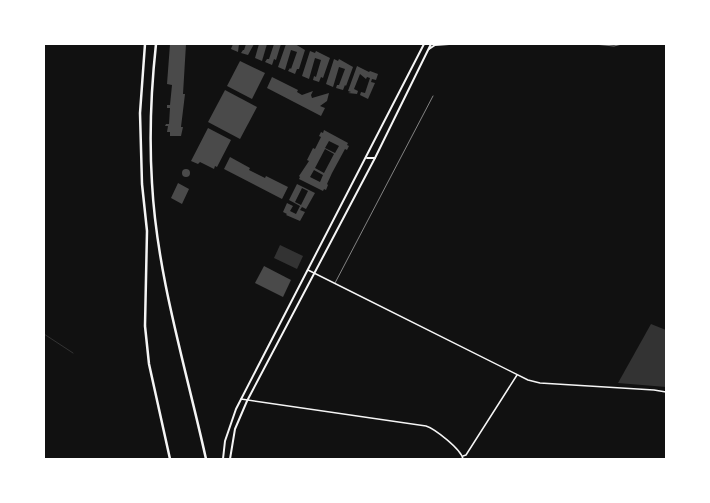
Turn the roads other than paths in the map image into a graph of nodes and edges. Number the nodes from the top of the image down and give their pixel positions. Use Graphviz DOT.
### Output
graph roads {
  1 [pos="145,44"];
  2 [pos="156,44"];
  3 [pos="424,44"];
  4 [pos="431,44"];
  5 [pos="449,44"];
  6 [pos="594,44"];
  7 [pos="622,44"];
  8 [pos="429,49"];
  9 [pos="433,96"];
  10 [pos="375,158"];
  11 [pos="366,159"];
  12 [pos="308,270"];
  13 [pos="315,274"];
  14 [pos="335,284"];
  15 [pos="517,375"];
  16 [pos="666,392"];
  17 [pos="241,399"];
  18 [pos="247,400"];
  19 [pos="463,456"];
  20 [pos="170,459"];
  21 [pos="206,459"];
  22 [pos="223,459"];
  23 [pos="230,459"];
  24 [pos="463,459"];
  1 -- 20 [label="highway"];
  2 -- 21 [label="highway"];
  3 -- 11 [label="main road"];
  4 -- 8 [label="main road"];
  5 -- 8 [label="main road"];
  6 -- 7 [label="lane"];
  8 -- 10 [label="main road"];
  9 -- 14 [label="lane"];
  10 -- 11 [label="main road"];
  10 -- 13 [label="main road"];
  11 -- 12 [label="main road"];
  12 -- 13 [label="street"];
  12 -- 17 [label="main road"];
  13 -- 14 [label="street"];
  13 -- 18 [label="main road"];
  14 -- 15 [label="street"];
  15 -- 16 [label="street"];
  15 -- 19 [label="street"];
  17 -- 18 [label="street"];
  17 -- 22 [label="main road"];
  18 -- 19 [label="street"];
  18 -- 23 [label="main road"];
  19 -- 24 [label="street"];
}
